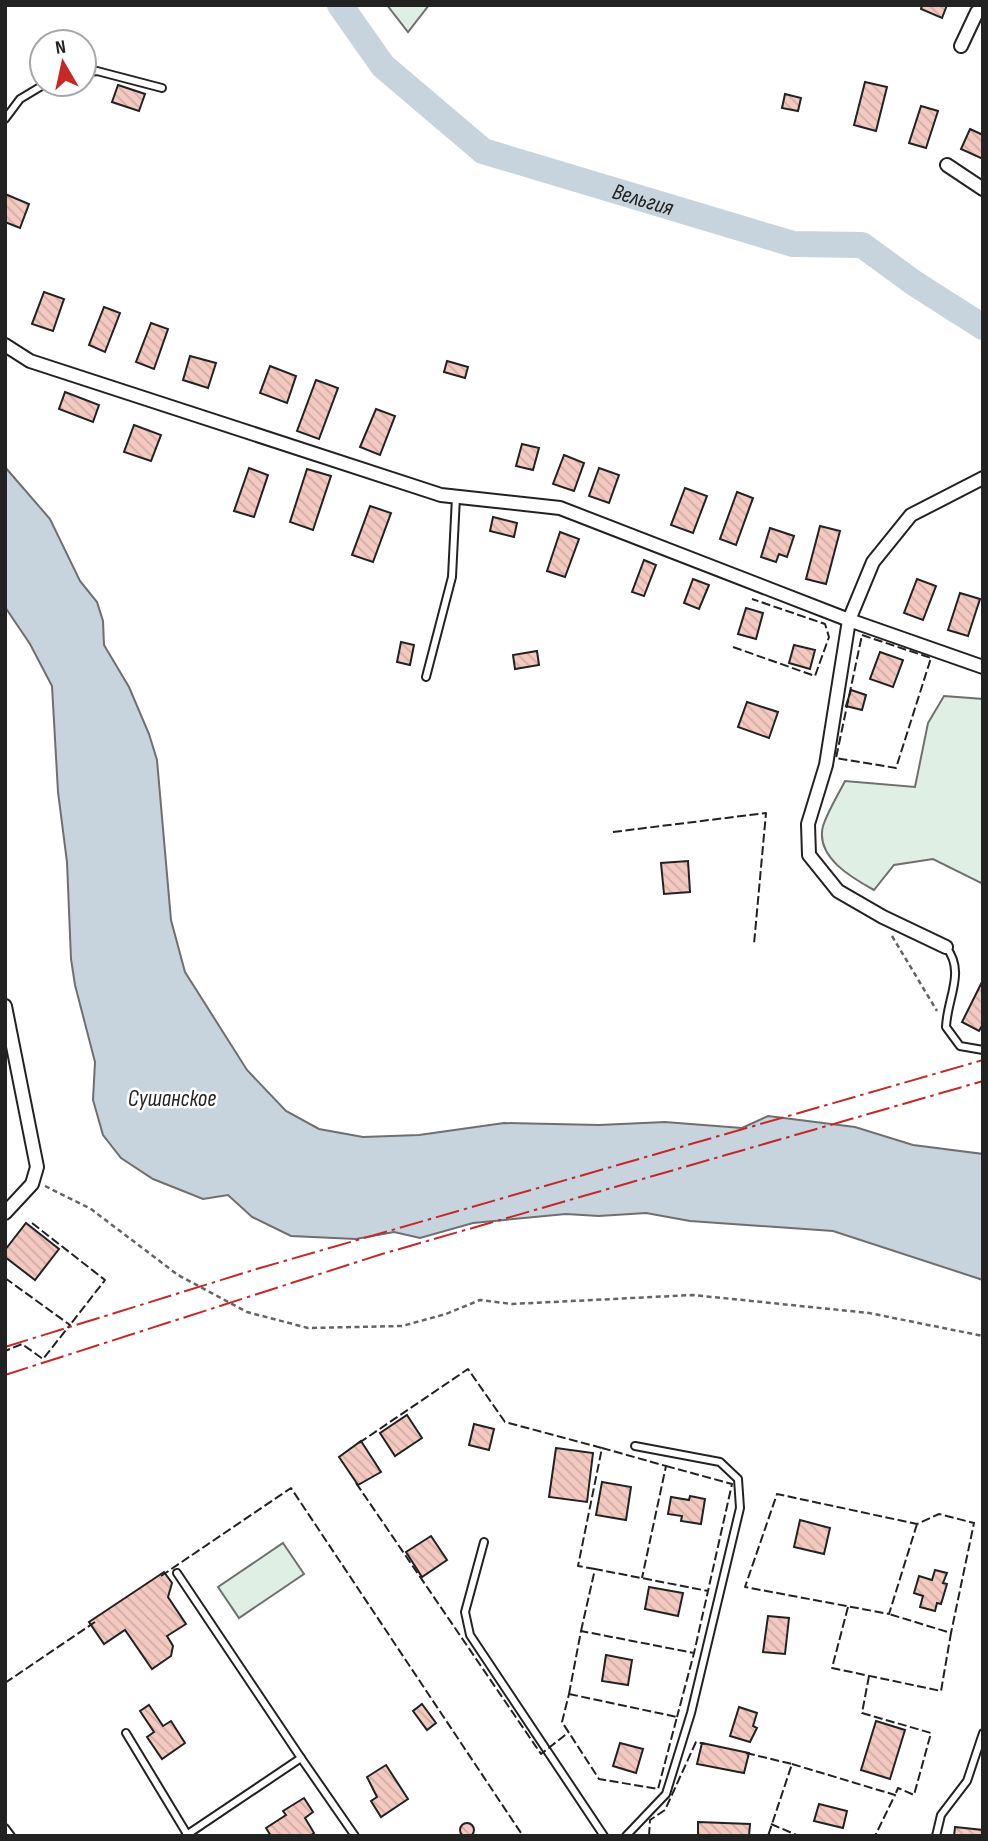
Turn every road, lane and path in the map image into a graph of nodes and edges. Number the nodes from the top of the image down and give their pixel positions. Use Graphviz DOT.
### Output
graph roads {
  1 [pos="983,10"];
  2 [pos="961,46"];
  3 [pos="98,71"];
  4 [pos="162,88"];
  5 [pos="28,94"];
  6 [pos="5,119"];
  7 [pos="947,165"];
  8 [pos="983,190"];
  9 [pos="5,345"];
  10 [pos="983,478"];
  11 [pos="456,497"];
  12 [pos="849,620"];
  13 [pos="983,667"];
  14 [pos="426,677"];
  15 [pos="883,917"];
  16 [pos="946,947"];
  17 [pos="5,1006"];
  18 [pos="946,1027"];
  19 [pos="983,1050"];
  20 [pos="33,1181"];
  21 [pos="6,1211"];
  22 [pos="983,1336"];
  23 [pos="635,1446"];
  24 [pos="484,1542"];
  25 [pos="177,1573"];
  26 [pos="126,1733"];
  27 [pos="983,1733"];
  28 [pos="301,1758"];
  29 [pos="5,1828"];
  30 [pos="186,1835"];
  31 [pos="11,1836"];
  32 [pos="355,1836"];
  33 [pos="604,1836"];
  34 [pos="626,1836"];
  35 [pos="936,1836"];
  1 -- 2 [label="street"];
  3 -- 4 [label="lane"];
  5 -- 6 [label="lane"];
  7 -- 8 [label="street"];
  9 -- 11 [label="street"];
  10 -- 12 [label="street"];
  11 -- 12 [label="street"];
  11 -- 14 [label="lane"];
  12 -- 13 [label="street"];
  12 -- 15 [label="street"];
  15 -- 16 [label="street"];
  15 -- 18 [label="path"];
  16 -- 18 [label="lane"];
  17 -- 20 [label="street"];
  18 -- 19 [label="lane"];
  20 -- 21 [label="street"];
  20 -- 22 [label="path"];
  23 -- 34 [label="lane"];
  24 -- 33 [label="lane"];
  25 -- 28 [label="lane"];
  26 -- 30 [label="lane"];
  27 -- 35 [label="lane"];
  28 -- 30 [label="lane"];
  28 -- 32 [label="lane"];
  29 -- 31 [label="lane"];
}
